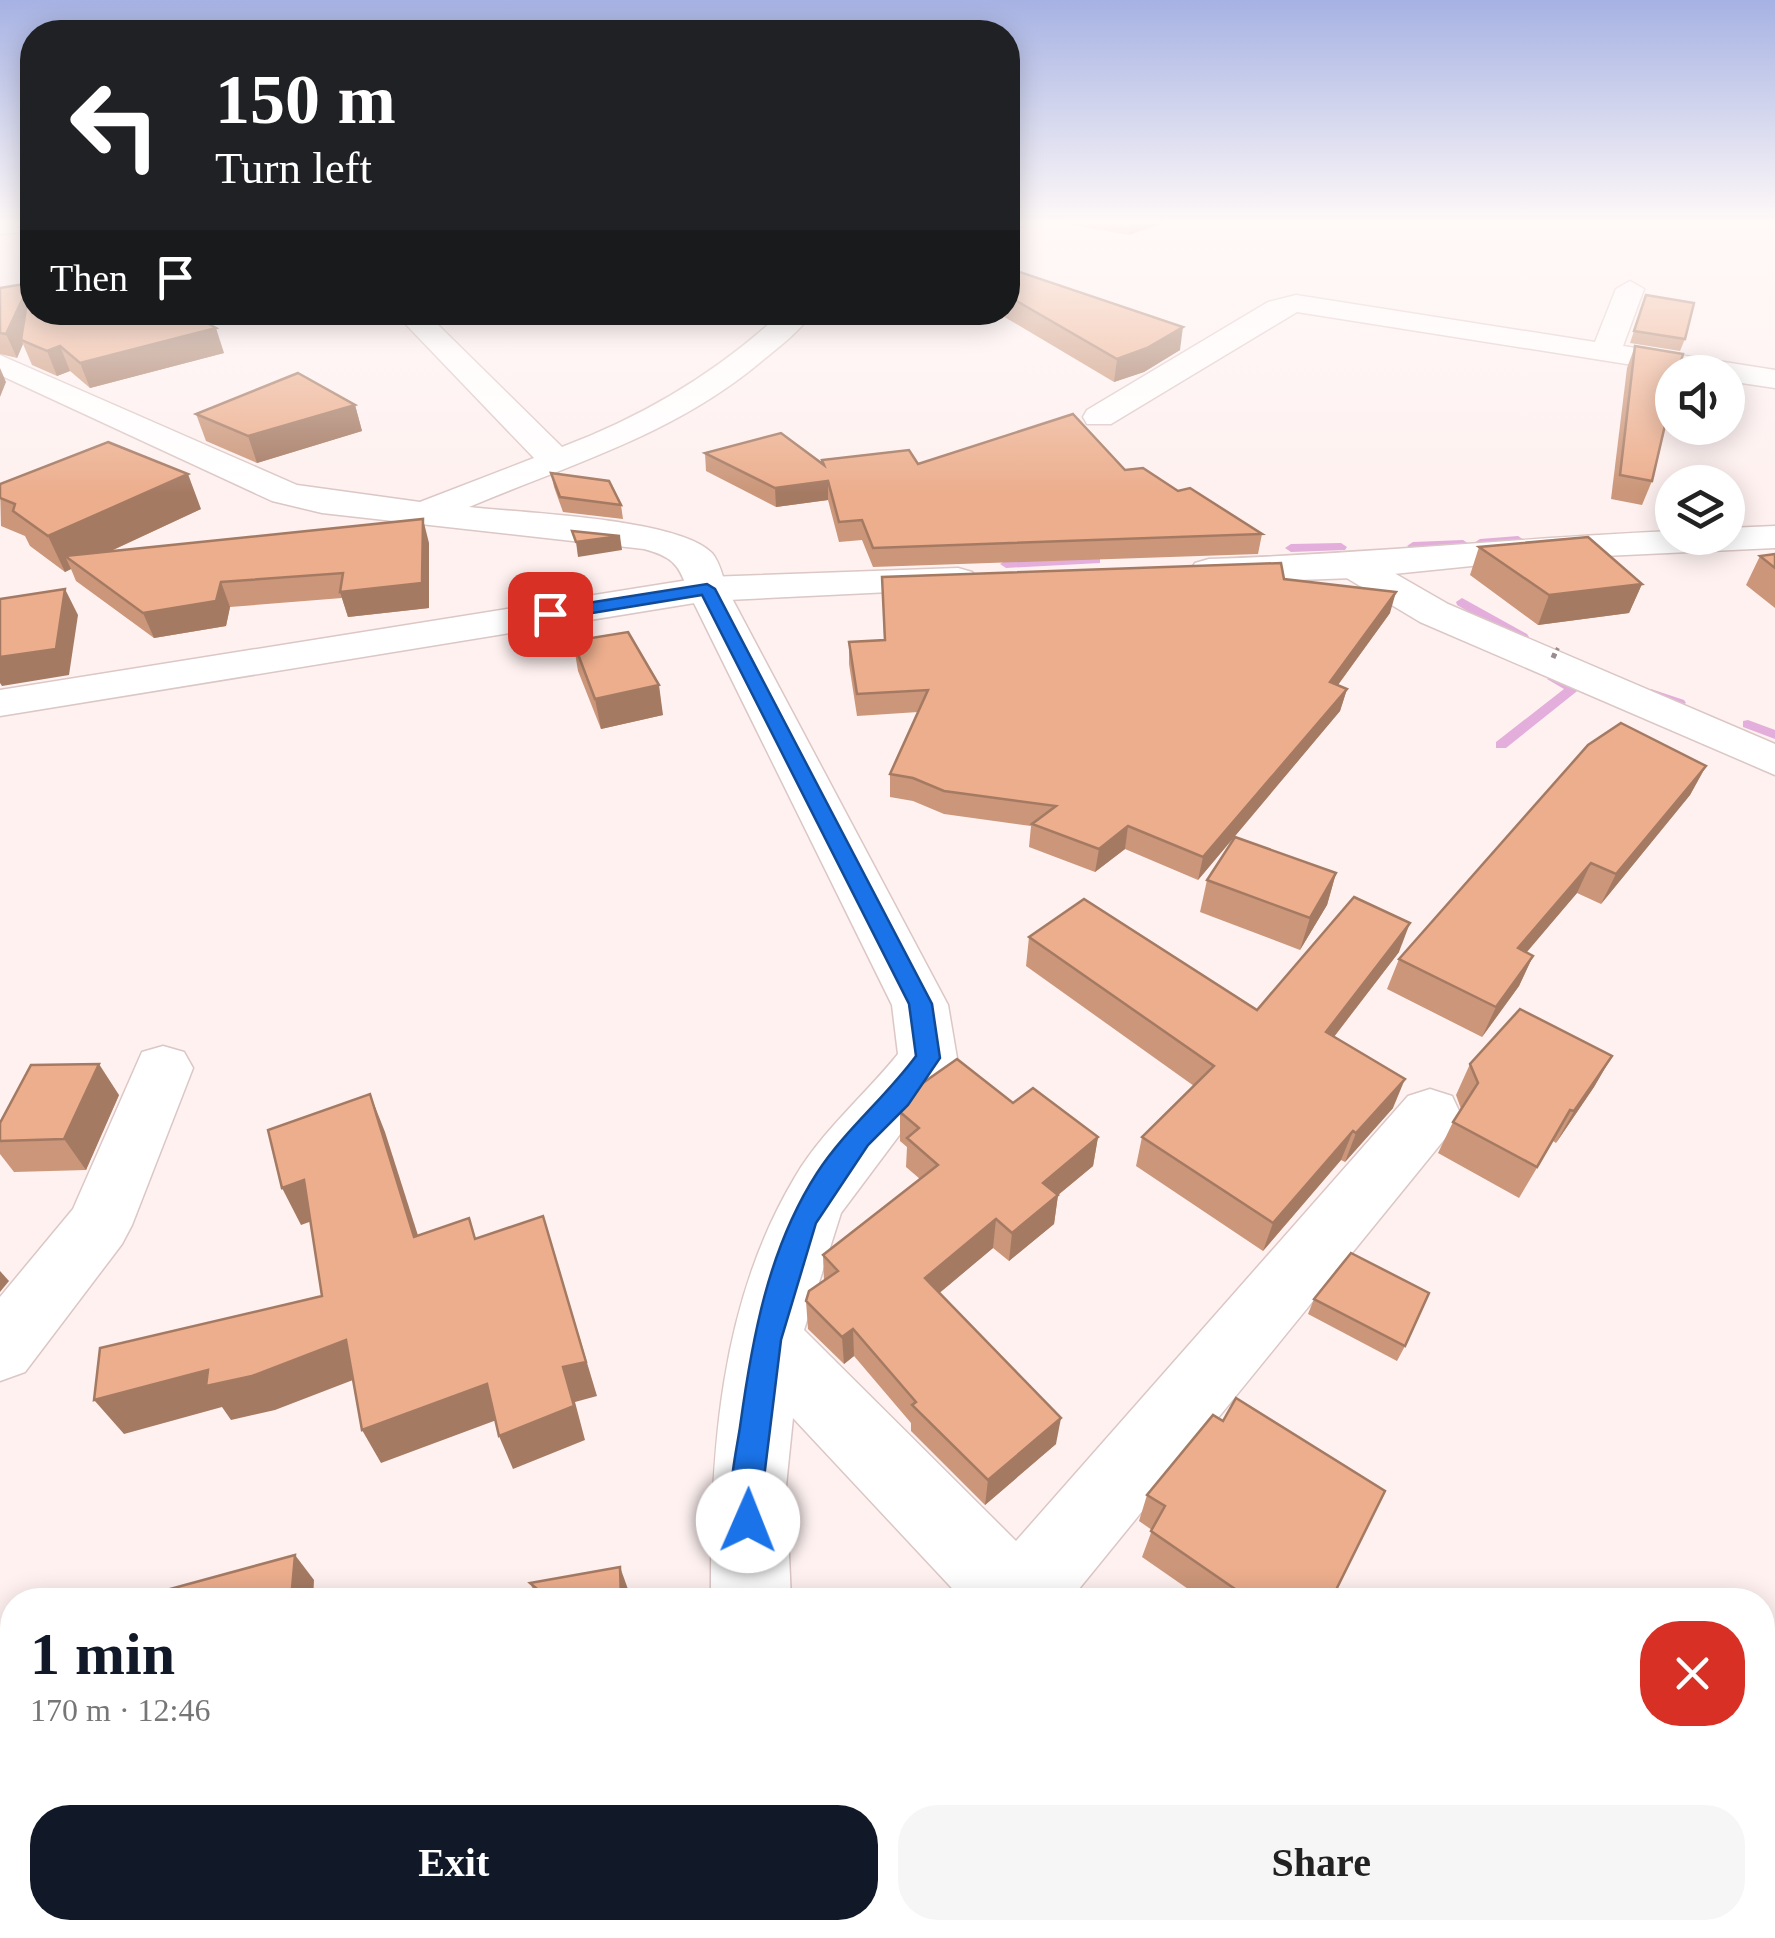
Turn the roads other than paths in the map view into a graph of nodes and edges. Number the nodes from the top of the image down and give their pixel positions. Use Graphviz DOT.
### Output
graph roads {
  1 [pos="1269,313"];
  2 [pos="1367,313"];
  3 [pos="1620,313"];
  4 [pos="421,325"];
  5 [pos="786,325"];
  6 [pos="1606,352"];
  7 [pos="0,364"];
  8 [pos="1775,380"];
  9 [pos="1099,416"];
  10 [pos="555,460"];
  11 [pos="425,513"];
  12 [pos="1775,537"];
  13 [pos="1354,566"];
  14 [pos="1177,572"];
  15 [pos="1001,579"];
  16 [pos="707,589"];
  17 [pos="0,702"];
  18 [pos="1775,760"];
  19 [pos="164,1068"];
  20 [pos="1430,1113"];
  21 [pos="766,1340"];
  22 [pos="0,1349"];
  23 [pos="751,1588"];
  24 [pos="1006,1588"];
  25 [pos="1028,1588"];
  1 -- 9 [label="street"];
  2 -- 6 [label="street"];
  3 -- 6 [label="street"];
  4 -- 10 [label="street"];
  5 -- 10 [label="street"];
  6 -- 8 [label="street"];
  7 -- 11 [label="street"];
  10 -- 11 [label="street"];
  11 -- 16 [label="street"];
  12 -- 13 [label="street"];
  13 -- 14 [label="street"];
  13 -- 18 [label="street"];
  15 -- 16 [label="street"];
  16 -- 17 [label="street"];
  16 -- 21 [label="street"];
  19 -- 22 [label="street"];
  20 -- 25 [label="street"];
  21 -- 23 [label="street"];
  21 -- 24 [label="street"];
}
